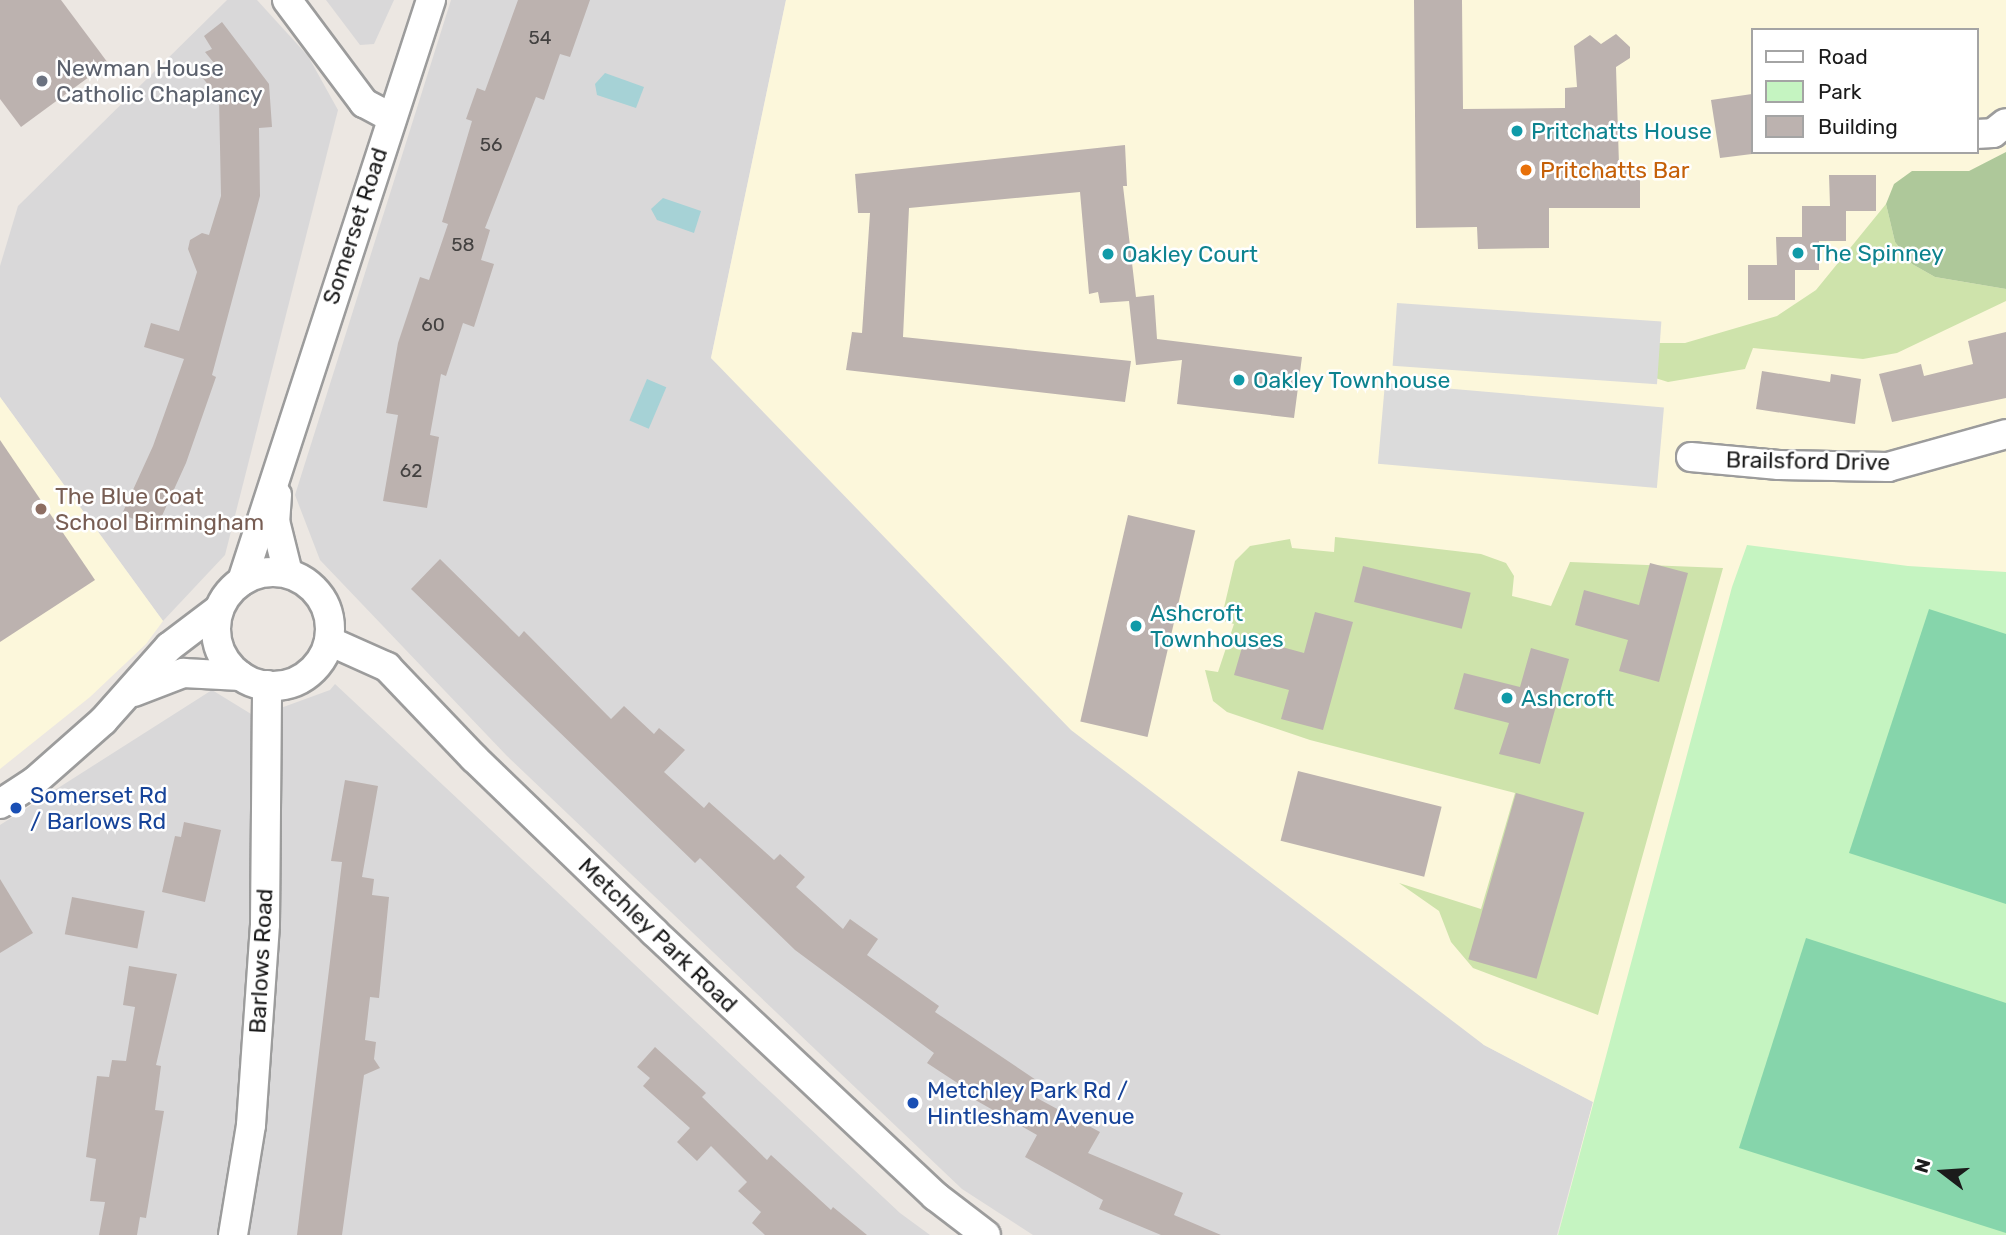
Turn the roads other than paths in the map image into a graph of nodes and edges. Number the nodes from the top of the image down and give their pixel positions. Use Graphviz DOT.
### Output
graph roads {
  1 [pos="287,0"];
  2 [pos="430,0"];
  3 [pos="390,117"];
  4 [pos="2006,123"];
  5 [pos="1978,134"];
  6 [pos="2006,434"];
  7 [pos="281,454"];
  8 [pos="1691,457"];
  9 [pos="288,573"];
  10 [pos="242,581"];
  11 [pos="219,609"];
  12 [pos="329,641"];
  13 [pos="254,681"];
  14 [pos="131,693"];
  15 [pos="0,804"];
  16 [pos="233,1235"];
  17 [pos="986,1235"];
  1 -- 3 [label="street"];
  2 -- 3 [label="street, Somerset Road"];
  3 -- 7 [label="street, Somerset Road"];
  4 -- 5 [label="street"];
  6 -- 8 [label="street, Brailsford Drive"];
  7 -- 9 [label="street, Somerset Road"];
  7 -- 10 [label="street, Somerset Road"];
  9 -- 10 [label="street"];
  9 -- 12 [label="street"];
  10 -- 11 [label="street"];
  11 -- 13 [label="street"];
  11 -- 14 [label="street"];
  12 -- 13 [label="street"];
  12 -- 17 [label="street, Metchley Park Road"];
  13 -- 14 [label="street"];
  13 -- 16 [label="street, Barlows Road"];
  14 -- 15 [label="street"];
}
